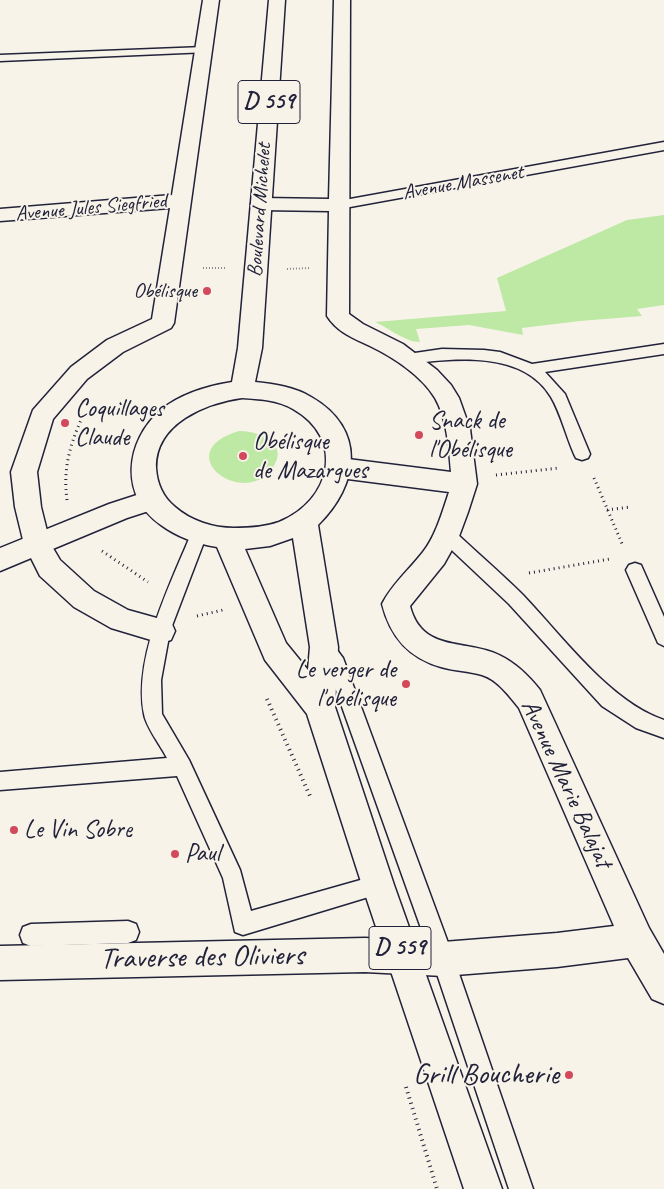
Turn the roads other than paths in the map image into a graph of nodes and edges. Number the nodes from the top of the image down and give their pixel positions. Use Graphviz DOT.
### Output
graph roads {
  1 [pos="211,0"];
  2 [pos="276,0"];
  3 [pos="342,0"];
  4 [pos="204,50"];
  5 [pos="0,58"];
  6 [pos="664,146"];
  7 [pos="182,200"];
  8 [pos="261,204"];
  9 [pos="339,205"];
  10 [pos="0,215"];
  11 [pos="664,349"];
  12 [pos="408,360"];
  13 [pos="531,369"];
  14 [pos="242,390"];
  15 [pos="582,454"];
  16 [pos="340,468"];
  17 [pos="464,482"];
  18 [pos="152,500"];
  19 [pos="304,521"];
  20 [pos="198,534"];
  21 [pos="447,535"];
  22 [pos="227,539"];
  23 [pos="37,544"];
  24 [pos="0,560"];
  25 [pos="635,570"];
  26 [pos="161,631"];
  27 [pos="664,638"];
  28 [pos="324,647"];
  29 [pos="320,707"];
  30 [pos="664,729"];
  31 [pos="182,766"];
  32 [pos="0,781"];
  33 [pos="378,885"];
  34 [pos="128,932"];
  35 [pos="31,935"];
  36 [pos="637,940"];
  37 [pos="403,956"];
  38 [pos="443,959"];
  39 [pos="0,962"];
  40 [pos="664,987"];
  41 [pos="483,1189"];
  42 [pos="521,1189"];
  1 -- 4 [label="street"];
  2 -- 8 [label="street, Boulevard Michelet / D 559"];
  3 -- 9 [label="street"];
  4 -- 5 [label="lane"];
  4 -- 7 [label="street"];
  6 -- 9 [label="lane, Avenue Massenet"];
  7 -- 10 [label="street, Avenue Jules Siegfried"];
  7 -- 23 [label="street"];
  8 -- 9 [label="street, Avenue Massenet"];
  8 -- 14 [label="street, Boulevard Michelet / D 559"];
  9 -- 12 [label="street"];
  11 -- 13 [label="lane"];
  12 -- 13 [label="lane"];
  12 -- 17 [label="street"];
  13 -- 15 [label="lane"];
  14 -- 16 [label="street"];
  14 -- 18 [label="street"];
  16 -- 17 [label="street"];
  16 -- 19 [label="street"];
  17 -- 21 [label="street, Avenue Marie Balajat"];
  18 -- 20 [label="street"];
  18 -- 23 [label="street"];
  19 -- 22 [label="street"];
  19 -- 28 [label="street, D 559"];
  20 -- 22 [label="street"];
  20 -- 26 [label="lane"];
  21 -- 30 [label="lane"];
  21 -- 36 [label="street, Avenue Marie Balajat"];
  22 -- 29 [label="street, D 559"];
  23 -- 24 [label="street"];
  23 -- 26 [label="street"];
  25 -- 27 [label="lane"];
  26 -- 31 [label="lane"];
  28 -- 29 [label="street, D 559"];
  28 -- 38 [label="lane"];
  29 -- 33 [label="street, D 559"];
  31 -- 32 [label="lane"];
  31 -- 33 [label="lane"];
  33 -- 37 [label="street, D 559"];
  34 -- 35 [label="lane"];
  36 -- 38 [label="street, Traverse des Oliviers"];
  36 -- 40 [label="street, Avenue Marie Balajat"];
  37 -- 38 [label="street, Traverse des Oliviers"];
  37 -- 39 [label="street, Traverse des Oliviers"];
  37 -- 41 [label="street, D 559"];
  38 -- 42 [label="lane"];
}
